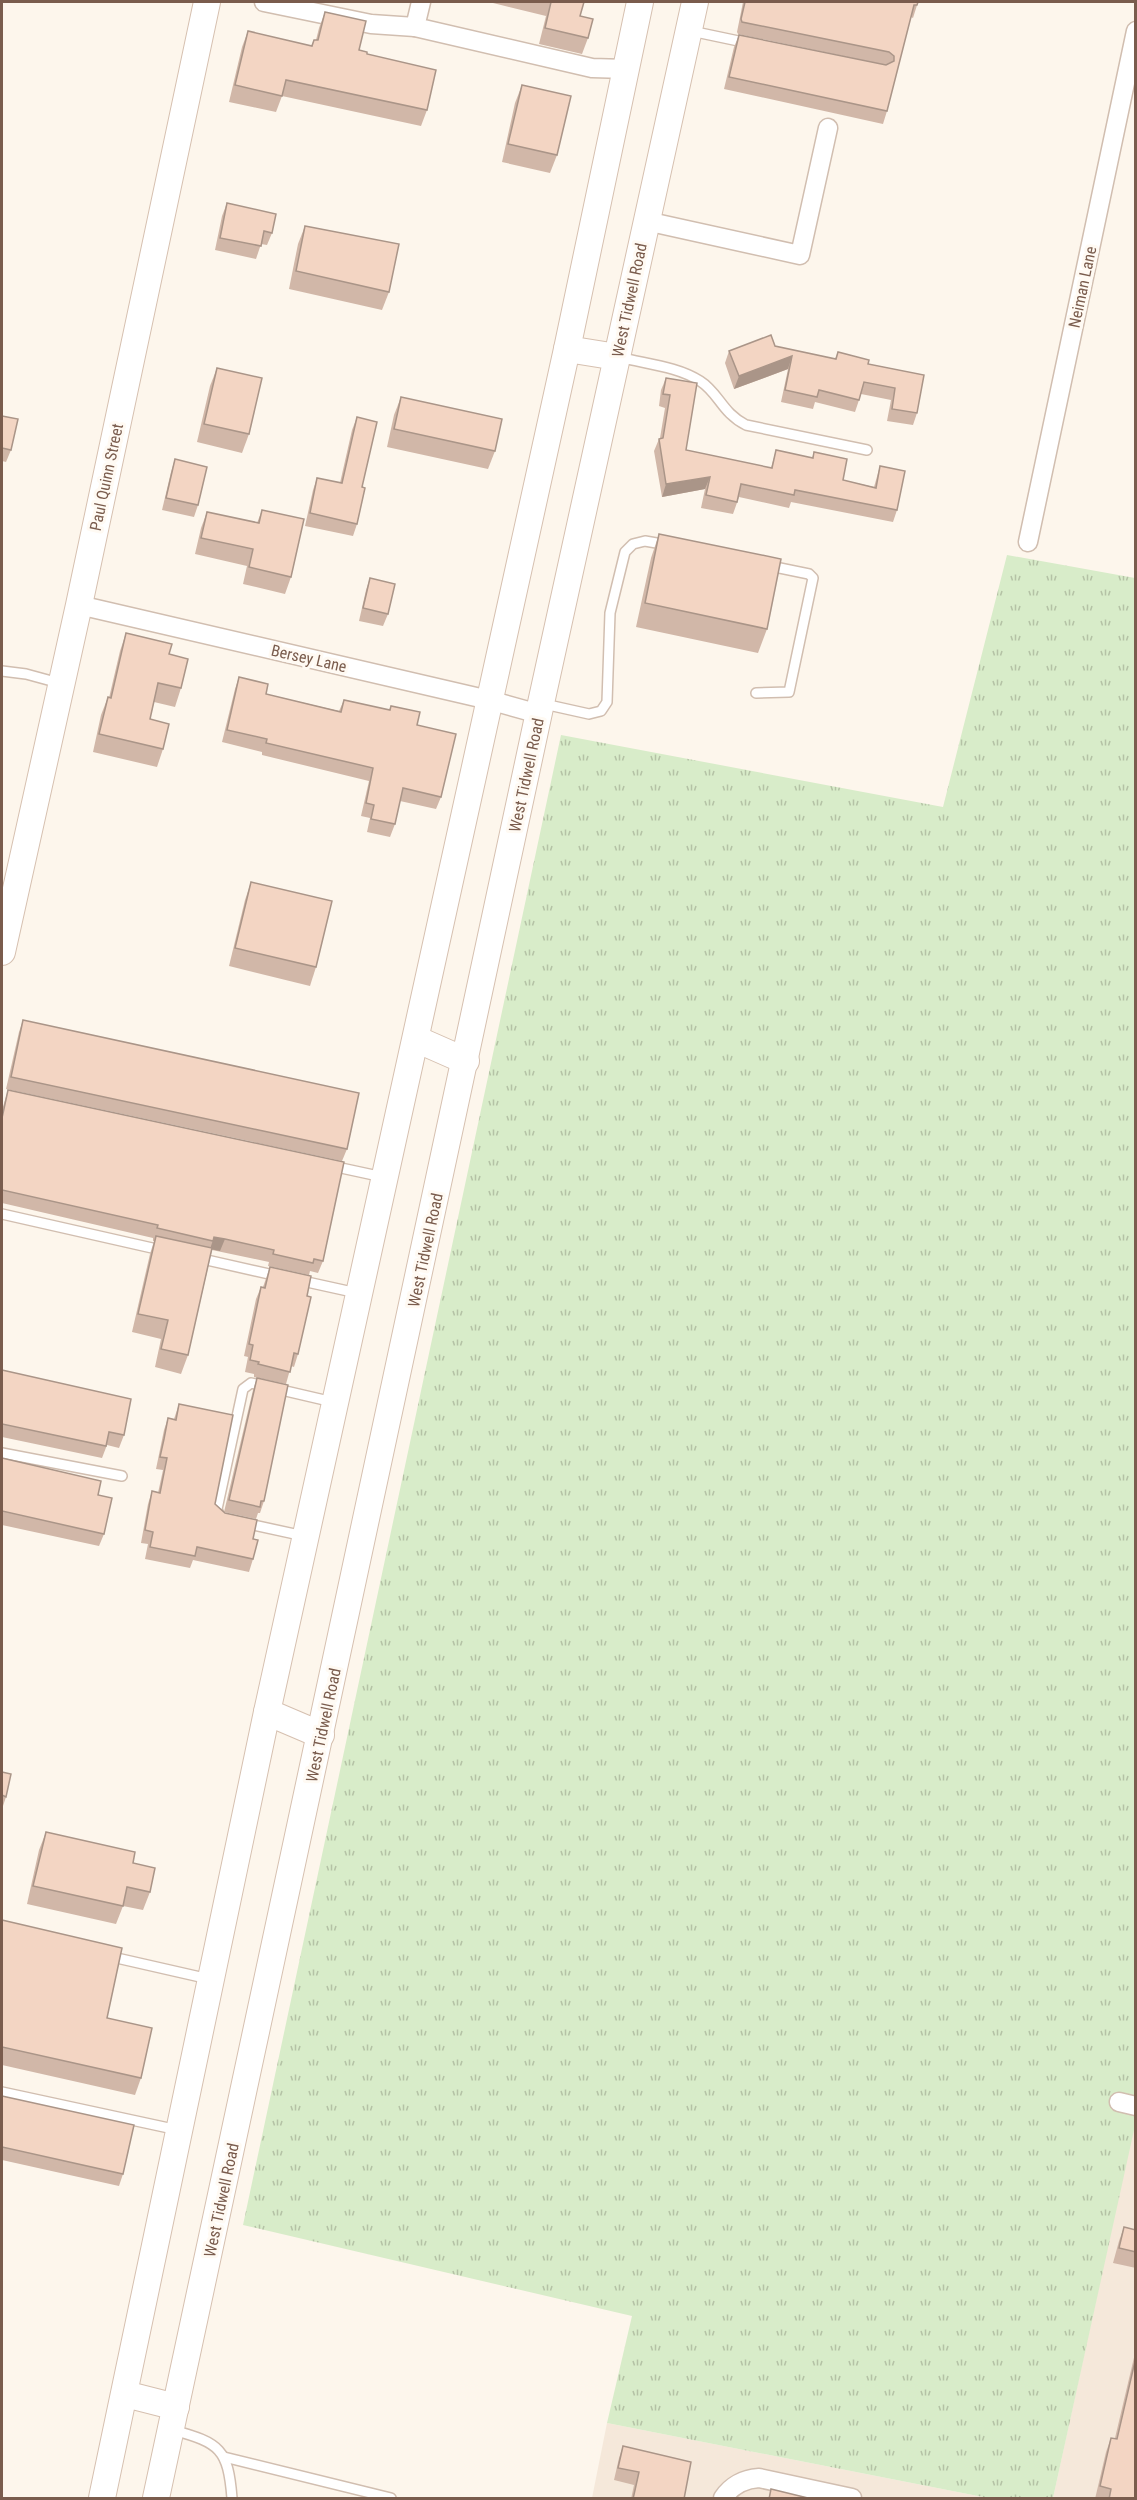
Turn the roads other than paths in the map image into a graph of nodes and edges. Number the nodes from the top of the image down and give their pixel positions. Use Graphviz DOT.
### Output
graph roads {
  1 [pos="207,2"];
  2 [pos="264,2"];
  3 [pos="421,2"];
  4 [pos="640,2"];
  5 [pos="695,2"];
  6 [pos="415,27"];
  7 [pos="689,30"];
  8 [pos="1136,31"];
  9 [pos="759,45"];
  10 [pos="626,69"];
  11 [pos="828,128"];
  12 [pos="646,221"];
  13 [pos="567,349"];
  14 [pos="617,357"];
  15 [pos="867,450"];
  16 [pos="1028,542"];
  17 [pos="681,548"];
  18 [pos="762,564"];
  19 [pos="79,605"];
  20 [pos="2,671"];
  21 [pos="62,683"];
  22 [pos="756,693"];
  23 [pos="489,700"];
  24 [pos="540,709"];
  25 [pos="2,952"];
  26 [pos="416,1039"];
  27 [pos="466,1061"];
  28 [pos="327,1165"];
  29 [pos="386,1178"];
  30 [pos="2,1214"];
  31 [pos="175,1253"];
  32 [pos="186,1255"];
  33 [pos="360,1294"];
  34 [pos="336,1402"];
  35 [pos="2,1453"];
  36 [pos="122,1476"];
  37 [pos="306,1537"];
  38 [pos="267,1713"];
  39 [pos="321,1735"];
  40 [pos="95,1953"];
  41 [pos="211,1980"];
  42 [pos="2,2092"];
  43 [pos="180,2130"];
  44 [pos="125,2394"];
  45 [pos="174,2418"];
  46 [pos="224,2457"];
  47 [pos="102,2499"];
  48 [pos="156,2499"];
  49 [pos="232,2499"];
  50 [pos="391,2499"];
  51 [pos="723,2499"];
  52 [pos="852,2499"];
  1 -- 19 [label="main road, Paul Quinn Street"];
  2 -- 6 [label="street"];
  3 -- 6 [label="street"];
  4 -- 10 [label="main road"];
  5 -- 7 [label="main road, West Tidwell Road"];
  6 -- 10 [label="street"];
  7 -- 9 [label="lane"];
  7 -- 12 [label="main road, West Tidwell Road"];
  8 -- 16 [label="street, Neiman Lane"];
  10 -- 13 [label="main road"];
  11 -- 12 [label="street"];
  12 -- 14 [label="main road, West Tidwell Road"];
  13 -- 14 [label="main road"];
  13 -- 23 [label="main road"];
  14 -- 15 [label="lane"];
  14 -- 24 [label="main road, West Tidwell Road"];
  17 -- 24 [label="lane"];
  18 -- 22 [label="lane"];
  19 -- 21 [label="main road, Paul Quinn Street"];
  19 -- 23 [label="street, Bersey Lane"];
  20 -- 21 [label="lane"];
  21 -- 25 [label="main road, Paul Quinn Street"];
  23 -- 24 [label="street, Bersey Lane"];
  23 -- 26 [label="main road"];
  24 -- 27 [label="main road, West Tidwell Road"];
  26 -- 27 [label="main road"];
  26 -- 29 [label="main road"];
  27 -- 39 [label="main road, West Tidwell Road"];
  28 -- 29 [label="lane"];
  29 -- 33 [label="main road"];
  30 -- 31 [label="lane"];
  32 -- 33 [label="lane"];
  33 -- 34 [label="main road"];
  34 -- 37 [label="main road"];
  34 -- 37 [label="lane"];
  35 -- 36 [label="lane"];
  37 -- 38 [label="main road"];
  38 -- 39 [label="main road"];
  38 -- 41 [label="main road"];
  39 -- 45 [label="main road, West Tidwell Road"];
  40 -- 41 [label="lane"];
  41 -- 43 [label="main road"];
  42 -- 43 [label="lane"];
  43 -- 44 [label="main road"];
  44 -- 45 [label="main road"];
  44 -- 47 [label="main road"];
  45 -- 46 [label="lane"];
  45 -- 48 [label="main road, West Tidwell Road"];
  46 -- 49 [label="lane"];
  46 -- 50 [label="lane"];
  51 -- 52 [label="street"];
}
